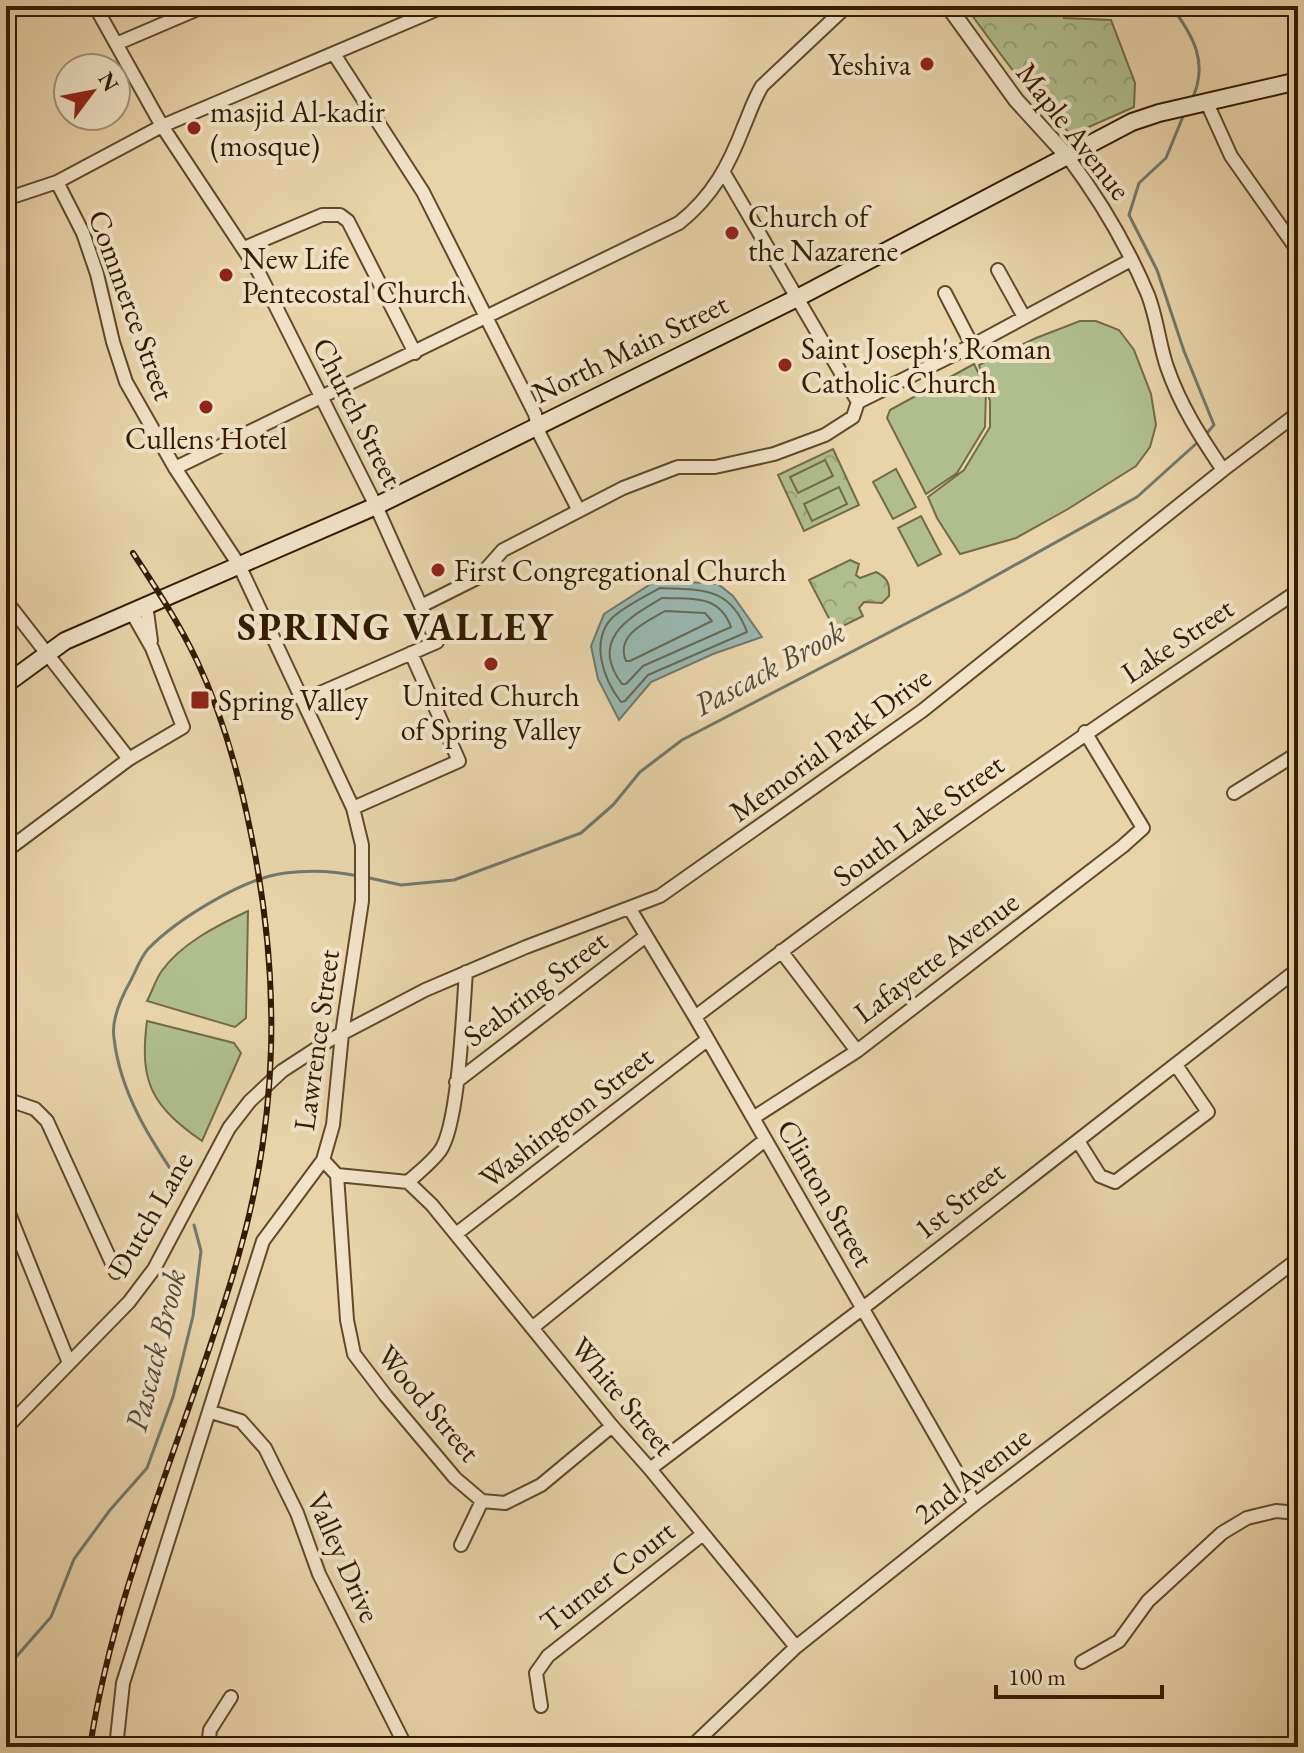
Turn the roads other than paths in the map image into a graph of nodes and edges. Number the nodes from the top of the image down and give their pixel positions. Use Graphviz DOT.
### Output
graph roads {
  1 [pos="95,6"];
  2 [pos="205,6"];
  3 [pos="445,6"];
  4 [pos="847,6"];
  5 [pos="948,6"];
  6 [pos="116,44"];
  7 [pos="334,54"];
  8 [pos="1298,81"];
  9 [pos="1194,105"];
  10 [pos="162,126"];
  11 [pos="1068,157"];
  12 [pos="724,173"];
  13 [pos="57,182"];
  14 [pos="6,199"];
  15 [pos="244,248"];
  16 [pos="1298,251"];
  17 [pos="1131,260"];
  18 [pos="998,270"];
  19 [pos="945,293"];
  20 [pos="799,297"];
  21 [pos="1024,317"];
  22 [pos="485,318"];
  23 [pos="972,345"];
  24 [pos="415,353"];
  25 [pos="321,398"];
  26 [pos="858,402"];
  27 [pos="1298,413"];
  28 [pos="538,425"];
  29 [pos="175,468"];
  30 [pos="1223,470"];
  31 [pos="376,506"];
  32 [pos="579,511"];
  33 [pos="239,565"];
  34 [pos="1298,591"];
  35 [pos="6,601"];
  36 [pos="147,604"];
  37 [pos="421,606"];
  38 [pos="46,652"];
  39 [pos="411,653"];
  40 [pos="6,684"];
  41 [pos="304,700"];
  42 [pos="1085,732"];
  43 [pos="1298,753"];
  44 [pos="129,759"];
  45 [pos="1234,793"];
  46 [pos="353,808"];
  47 [pos="6,851"];
  48 [pos="630,909"];
  49 [pos="646,936"];
  50 [pos="781,951"];
  51 [pos="1298,969"];
  52 [pos="466,972"];
  53 [pos="695,1017"];
  54 [pos="342,1034"];
  55 [pos="707,1040"];
  56 [pos="857,1051"];
  57 [pos="1176,1065"];
  58 [pos="456,1082"];
  59 [pos="6,1099"];
  60 [pos="753,1118"];
  61 [pos="765,1140"];
  62 [pos="1078,1141"];
  63 [pos="323,1160"];
  64 [pos="337,1175"];
  65 [pos="408,1182"];
  66 [pos="6,1206"];
  67 [pos="456,1234"];
  68 [pos="1298,1259"];
  69 [pos="116,1272"];
  70 [pos="863,1308"];
  71 [pos="532,1328"];
  72 [pos="69,1363"];
  73 [pos="211,1412"];
  74 [pos="612,1426"];
  75 [pos="6,1428"];
  76 [pos="650,1469"];
  77 [pos="482,1501"];
  78 [pos="975,1504"];
  79 [pos="1298,1513"];
  80 [pos="703,1534"];
  81 [pos="461,1545"];
  82 [pos="796,1647"];
  83 [pos="1082,1662"];
  84 [pos="231,1697"];
  85 [pos="541,1706"];
  86 [pos="116,1747"];
  87 [pos="208,1747"];
  88 [pos="406,1747"];
  89 [pos="691,1747"];
  1 -- 6 [label="street, Church Street"];
  2 -- 6 [label="street"];
  3 -- 7 [label="street"];
  4 -- 12 [label="street"];
  5 -- 11 [label="street, Maple Avenue"];
  6 -- 10 [label="street, Church Street"];
  7 -- 10 [label="street"];
  7 -- 22 [label="street"];
  8 -- 9 [label="main road, North Main Street"];
  9 -- 11 [label="main road, North Main Street"];
  9 -- 16 [label="street"];
  10 -- 13 [label="street"];
  10 -- 15 [label="street, Church Street"];
  11 -- 17 [label="street, Maple Avenue"];
  11 -- 20 [label="main road, North Main Street"];
  12 -- 20 [label="street"];
  12 -- 22 [label="street"];
  13 -- 14 [label="street"];
  13 -- 29 [label="street, Commerce Street"];
  15 -- 24 [label="street"];
  15 -- 25 [label="street, Church Street"];
  17 -- 21 [label="street"];
  17 -- 30 [label="street, Maple Avenue"];
  18 -- 21 [label="street"];
  19 -- 23 [label="street"];
  20 -- 26 [label="street"];
  20 -- 28 [label="main road, North Main Street"];
  21 -- 23 [label="street"];
  22 -- 24 [label="street"];
  22 -- 28 [label="street"];
  23 -- 26 [label="street"];
  24 -- 25 [label="street"];
  25 -- 29 [label="street"];
  25 -- 31 [label="street, Church Street"];
  26 -- 32 [label="street"];
  27 -- 30 [label="street, Memorial Park Drive"];
  28 -- 31 [label="main road, North Main Street"];
  28 -- 32 [label="street"];
  29 -- 33 [label="street, Commerce Street"];
  30 -- 48 [label="street, Memorial Park Drive"];
  31 -- 33 [label="main road, North Main Street"];
  31 -- 37 [label="street, Church Street"];
  32 -- 37 [label="street"];
  33 -- 36 [label="main road, North Main Street"];
  33 -- 41 [label="street, Lawrence Street"];
  34 -- 42 [label="street, Lake Street"];
  35 -- 38 [label="street"];
  36 -- 38 [label="main road, North Main Street"];
  36 -- 44 [label="street"];
  37 -- 39 [label="street, Church Street"];
  38 -- 40 [label="main road, North Main Street"];
  38 -- 44 [label="street"];
  39 -- 41 [label="street"];
  39 -- 46 [label="street"];
  41 -- 46 [label="street, Lawrence Street"];
  42 -- 50 [label="street, South Lake Street"];
  42 -- 56 [label="street, Lafayette Avenue"];
  43 -- 45 [label="street"];
  44 -- 47 [label="street"];
  46 -- 54 [label="street, Lawrence Street"];
  48 -- 49 [label="street, Clinton Street"];
  48 -- 52 [label="street, Memorial Park Drive"];
  49 -- 53 [label="street, Clinton Street"];
  49 -- 58 [label="street, Seabring Street"];
  50 -- 53 [label="street"];
  50 -- 56 [label="street"];
  51 -- 57 [label="street, 1st Street"];
  52 -- 54 [label="street, Memorial Park Drive"];
  52 -- 58 [label="street"];
  53 -- 55 [label="street, Clinton Street"];
  54 -- 63 [label="street, Lawrence Street"];
  54 -- 72 [label="street, Dutch Lane"];
  55 -- 60 [label="street, Clinton Street"];
  55 -- 67 [label="street, Washington Street"];
  56 -- 60 [label="street, Lafayette Avenue"];
  57 -- 62 [label="street, 1st Street"];
  57 -- 62 [label="street"];
  58 -- 65 [label="street"];
  59 -- 69 [label="street"];
  60 -- 61 [label="street, Clinton Street"];
  61 -- 70 [label="street, Clinton Street"];
  61 -- 71 [label="street"];
  62 -- 70 [label="street, 1st Street"];
  63 -- 64 [label="street"];
  63 -- 73 [label="street, Lawrence Street"];
  64 -- 65 [label="street"];
  64 -- 77 [label="street, Wood Street"];
  65 -- 67 [label="street, White Street"];
  66 -- 72 [label="street"];
  67 -- 71 [label="street, White Street"];
  68 -- 78 [label="street, 2nd Avenue"];
  70 -- 76 [label="street, 1st Street"];
  70 -- 78 [label="street, Clinton Street"];
  71 -- 74 [label="street, White Street"];
  72 -- 75 [label="street, Dutch Lane"];
  73 -- 86 [label="street, Lawrence Street"];
  73 -- 88 [label="street, Valley Drive"];
  74 -- 76 [label="street, White Street"];
  74 -- 77 [label="street, Wood Street"];
  76 -- 80 [label="street, White Street"];
  77 -- 81 [label="street"];
  78 -- 82 [label="street, 2nd Avenue"];
  79 -- 83 [label="street"];
  80 -- 82 [label="street, White Street"];
  80 -- 85 [label="street, Turner Court"];
  82 -- 89 [label="street, 2nd Avenue"];
  84 -- 87 [label="street"];
}
